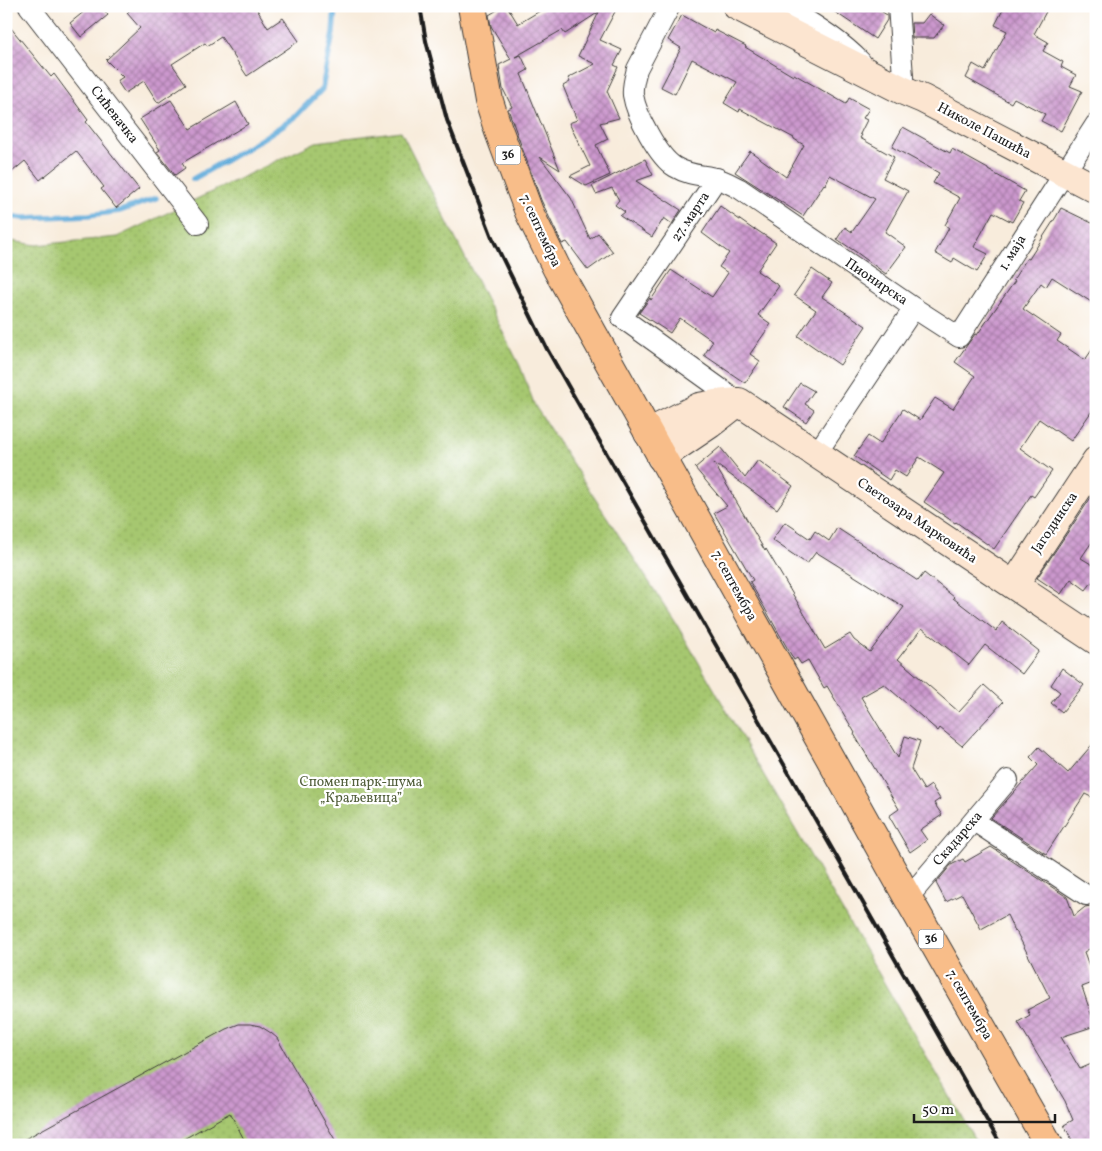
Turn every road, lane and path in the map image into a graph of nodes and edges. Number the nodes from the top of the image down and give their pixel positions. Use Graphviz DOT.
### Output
graph roads {
  1 [pos="30,6"];
  2 [pos="472,6"];
  3 [pos="670,6"];
  4 [pos="737,6"];
  5 [pos="784,6"];
  6 [pos="898,6"];
  7 [pos="872,75"];
  8 [pos="904,91"];
  9 [pos="1096,124"];
  10 [pos="1065,173"];
  11 [pos="717,178"];
  12 [pos="1096,189"];
  13 [pos="198,224"];
  14 [pos="914,308"];
  15 [pos="622,318"];
  16 [pos="739,402"];
  17 [pos="648,433"];
  18 [pos="817,453"];
  19 [pos="661,457"];
  20 [pos="1096,461"];
  21 [pos="1014,585"];
  22 [pos="1096,640"];
  23 [pos="1008,780"];
  24 [pos="974,821"];
  25 [pos="1086,895"];
  26 [pos="908,898"];
  27 [pos="1049,1145"];
  1 -- 13 [label="street, Сићевачка"];
  2 -- 17 [label="main road, 7. септембра / 36"];
  3 -- 11 [label="street, 27. марта"];
  4 -- 7 [label="street, Николе Пашића"];
  5 -- 7 [label="street, Николе Пашића"];
  6 -- 8 [label="street"];
  7 -- 8 [label="street, Николе Пашића"];
  8 -- 10 [label="street, Николе Пашића"];
  9 -- 10 [label="street, 1. маја"];
  10 -- 12 [label="street, Николе Пашића"];
  10 -- 14 [label="street, 1. маја"];
  11 -- 14 [label="street, Пионирска"];
  11 -- 15 [label="street, 27. марта"];
  14 -- 18 [label="street, Пионирска"];
  15 -- 16 [label="street, Светозара Марковића"];
  16 -- 17 [label="street"];
  16 -- 18 [label="street, Светозара Марковића"];
  16 -- 19 [label="street"];
  17 -- 19 [label="main road, 7. септембра / 36"];
  18 -- 21 [label="street, Светозара Марковића"];
  19 -- 26 [label="main road, 7. септембра / 36"];
  20 -- 21 [label="street, Јагодинска"];
  21 -- 22 [label="street, Светозара Марковића"];
  23 -- 24 [label="street, Скадарска"];
  24 -- 25 [label="street"];
  24 -- 26 [label="street, Скадарска"];
  26 -- 27 [label="main road, 7. септембра / 36"];
}
